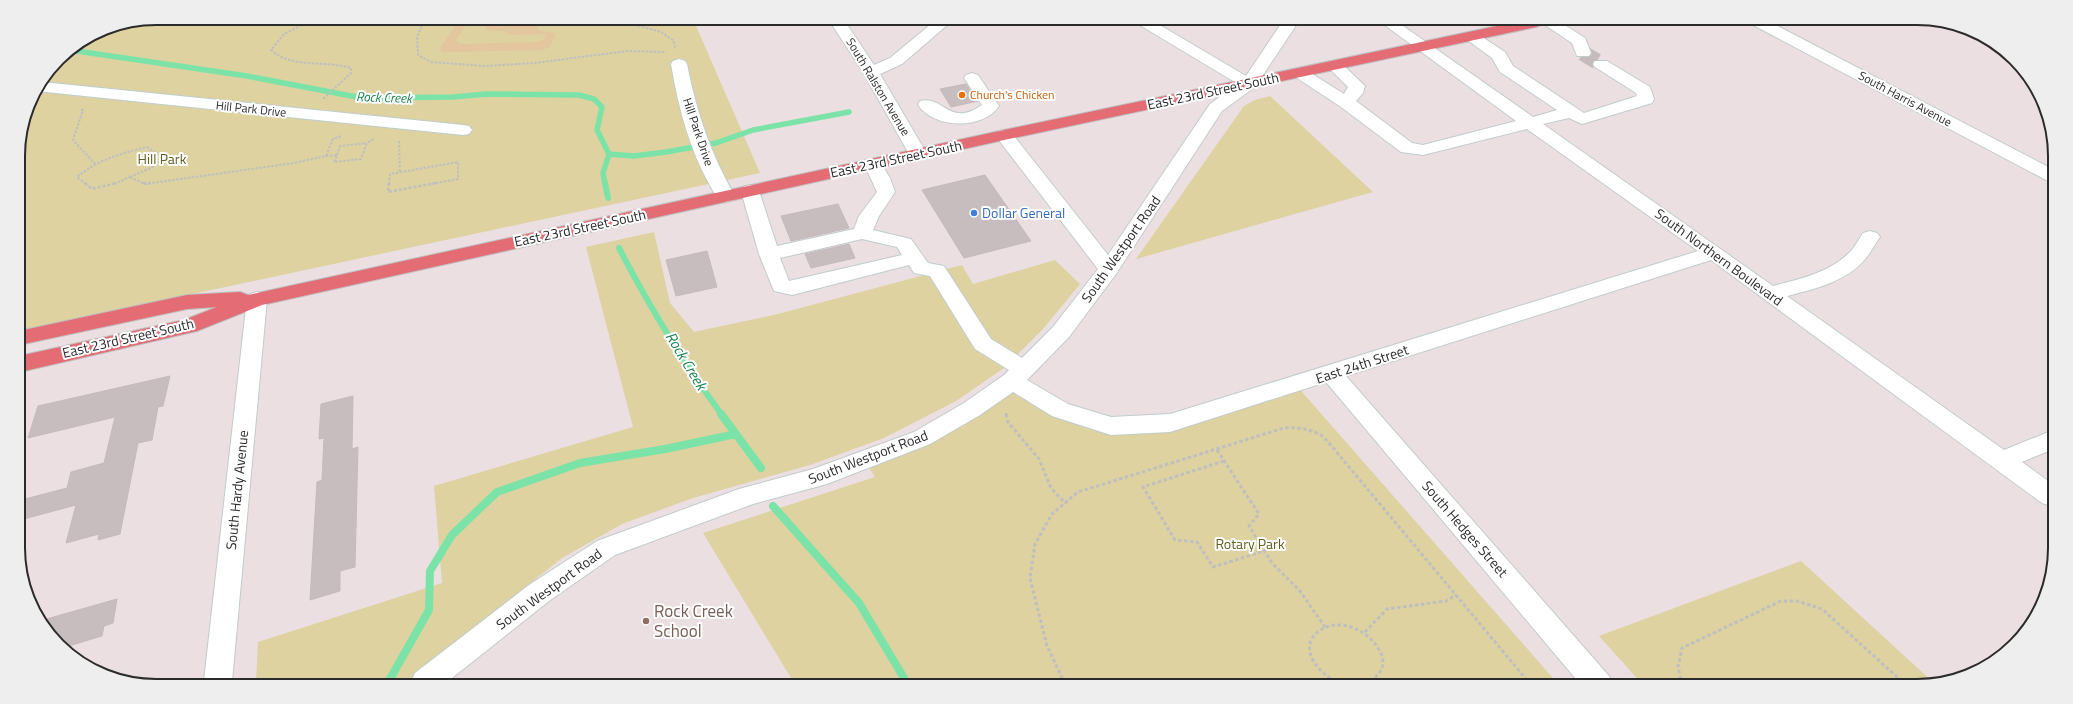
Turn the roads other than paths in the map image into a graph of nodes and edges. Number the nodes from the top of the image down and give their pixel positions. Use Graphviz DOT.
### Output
graph roads {
  1 [pos="840,25"];
  2 [pos="939,25"];
  3 [pos="1150,25"];
  4 [pos="1286,25"];
  5 [pos="1392,25"];
  6 [pos="1522,25"];
  7 [pos="1555,25"];
  8 [pos="1764,25"];
  9 [pos="1471,36"];
  10 [pos="1421,46"];
  11 [pos="1583,53"];
  12 [pos="679,64"];
  13 [pos="1601,64"];
  14 [pos="1334,65"];
  15 [pos="871,72"];
  16 [pos="1300,73"];
  17 [pos="972,78"];
  18 [pos="1249,84"];
  19 [pos="44,88"];
  20 [pos="1549,98"];
  21 [pos="1346,102"];
  22 [pos="926,105"];
  23 [pos="1007,108"];
  24 [pos="1509,109"];
  25 [pos="1571,112"];
  26 [pos="980,115"];
  27 [pos="1530,123"];
  28 [pos="463,130"];
  29 [pos="1004,135"];
  30 [pos="918,154"];
  31 [pos="873,164"];
  32 [pos="2048,174"];
  33 [pos="750,191"];
  34 [pos="726,196"];
  35 [pos="862,233"];
  36 [pos="1870,237"];
  37 [pos="1714,253"];
  38 [pos="769,254"];
  39 [pos="914,258"];
  40 [pos="1109,269"];
  41 [pos="1771,293"];
  42 [pos="257,299"];
  43 [pos="25,337"];
  44 [pos="25,363"];
  45 [pos="1330,374"];
  46 [pos="1020,379"];
  47 [pos="2048,441"];
  48 [pos="2002,461"];
  49 [pos="2048,494"];
  50 [pos="218,679"];
  51 [pos="429,679"];
  52 [pos="1594,679"];
  1 -- 15 [label="street, South Ralston Avenue"];
  2 -- 15 [label="street"];
  3 -- 18 [label="street"];
  4 -- 18 [label="street, South Westport Road"];
  5 -- 10 [label="street, South Northern Boulevard"];
  6 -- 9 [label="main road, East 23rd Street South"];
  7 -- 11 [label="street"];
  8 -- 32 [label="street, South Harris Avenue"];
  9 -- 10 [label="main road, East 23rd Street South"];
  9 -- 20 [label="street"];
  10 -- 14 [label="main road, East 23rd Street South"];
  10 -- 24 [label="street, South Northern Boulevard"];
  12 -- 34 [label="street, Hill Park Drive"];
  13 -- 25 [label="street"];
  14 -- 16 [label="main road, East 23rd Street South"];
  14 -- 21 [label="street"];
  15 -- 30 [label="street, South Ralston Avenue"];
  16 -- 18 [label="main road, East 23rd Street South"];
  16 -- 21 [label="street"];
  17 -- 26 [label="street"];
  18 -- 29 [label="main road, East 23rd Street South"];
  18 -- 40 [label="street, South Westport Road"];
  19 -- 28 [label="street, Hill Park Drive"];
  20 -- 24 [label="street"];
  20 -- 25 [label="street"];
  21 -- 27 [label="street"];
  22 -- 26 [label="street"];
  23 -- 26 [label="street"];
  24 -- 27 [label="street, South Northern Boulevard"];
  25 -- 27 [label="street"];
  27 -- 37 [label="street, South Northern Boulevard"];
  29 -- 30 [label="main road, East 23rd Street South"];
  29 -- 40 [label="street"];
  30 -- 31 [label="main road, East 23rd Street South"];
  31 -- 33 [label="main road, East 23rd Street South"];
  31 -- 35 [label="street"];
  33 -- 34 [label="main road, East 23rd Street South"];
  33 -- 38 [label="street"];
  34 -- 42 [label="main road, East 23rd Street South"];
  35 -- 38 [label="street"];
  35 -- 39 [label="street, East 24th Street"];
  36 -- 41 [label="street"];
  37 -- 41 [label="street, South Northern Boulevard"];
  37 -- 45 [label="street, East 24th Street"];
  38 -- 39 [label="street"];
  39 -- 46 [label="street, East 24th Street"];
  40 -- 46 [label="street, South Westport Road"];
  41 -- 48 [label="street, South Northern Boulevard"];
  42 -- 43 [label="main road, East 23rd Street South"];
  42 -- 44 [label="main road, East 23rd Street South"];
  42 -- 50 [label="street, South Hardy Avenue"];
  45 -- 46 [label="street, East 24th Street"];
  45 -- 52 [label="street, South Hedges Street"];
  46 -- 51 [label="street, South Westport Road"];
  47 -- 48 [label="street"];
  48 -- 49 [label="street, South Northern Boulevard"];
}
